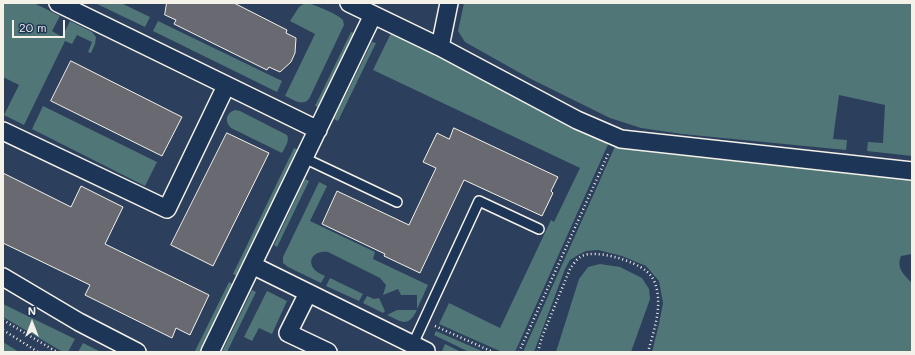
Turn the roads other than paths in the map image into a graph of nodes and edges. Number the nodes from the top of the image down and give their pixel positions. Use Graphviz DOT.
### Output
graph roads {
  1 [pos="58,3"];
  2 [pos="349,3"];
  3 [pos="450,3"];
  4 [pos="374,15"];
  5 [pos="440,47"];
  6 [pos="226,86"];
  7 [pos="318,130"];
  8 [pos="3,131"];
  9 [pos="304,158"];
  10 [pos="912,171"];
  11 [pos="397,202"];
  12 [pos="539,229"];
  13 [pos="252,265"];
  14 [pos="3,277"];
  15 [pos="308,293"];
  16 [pos="419,348"];
  17 [pos="137,352"];
  18 [pos="210,352"];
  19 [pos="328,352"];
  1 -- 6 [label="street"];
  2 -- 4 [label="street"];
  3 -- 5 [label="street"];
  4 -- 5 [label="street"];
  4 -- 7 [label="street"];
  5 -- 10 [label="street"];
  6 -- 7 [label="street"];
  6 -- 8 [label="street"];
  7 -- 9 [label="street"];
  9 -- 11 [label="lane"];
  9 -- 13 [label="street"];
  12 -- 16 [label="lane"];
  13 -- 15 [label="street"];
  13 -- 18 [label="street"];
  14 -- 17 [label="street"];
  15 -- 16 [label="street"];
  15 -- 19 [label="street"];
}
